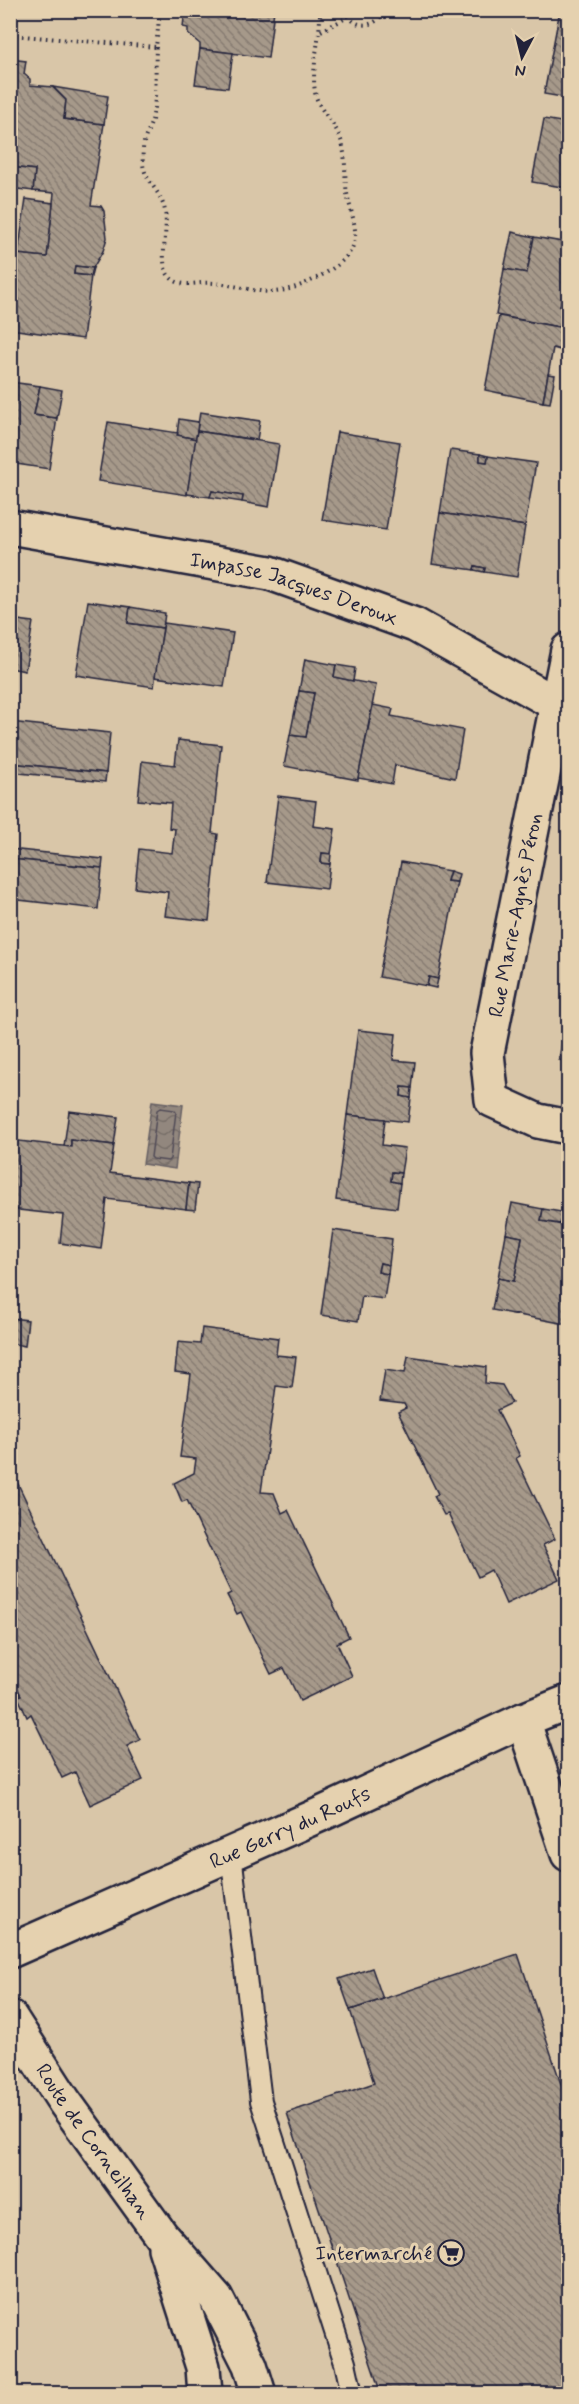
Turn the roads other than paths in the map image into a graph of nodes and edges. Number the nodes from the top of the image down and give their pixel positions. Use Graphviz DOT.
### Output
graph roads {
  1 [pos="10,527"];
  2 [pos="568,650"];
  3 [pos="558,705"];
  4 [pos="568,1127"];
  5 [pos="568,1702"];
  6 [pos="523,1720"];
  7 [pos="231,1854"];
  8 [pos="568,1854"];
  9 [pos="10,1951"];
  10 [pos="10,2017"];
  11 [pos="161,2235"];
  12 [pos="205,2394"];
  13 [pos="259,2394"];
  14 [pos="352,2394"];
  1 -- 3 [label="street, Impasse Jacques Deroux"];
  2 -- 3 [label="street, Rue Marie-Agnès Péron"];
  3 -- 4 [label="street, Rue Marie-Agnès Péron"];
  5 -- 6 [label="street, Rue Gerry du Roufs"];
  6 -- 7 [label="street, Rue Gerry du Roufs"];
  6 -- 8 [label="street"];
  7 -- 9 [label="street, Rue Gerry du Roufs"];
  7 -- 14 [label="lane"];
  10 -- 11 [label="street, Route de Corneilhan"];
  11 -- 12 [label="street, Route de Corneilhan"];
  11 -- 13 [label="street, Route de Corneilhan"];
}
